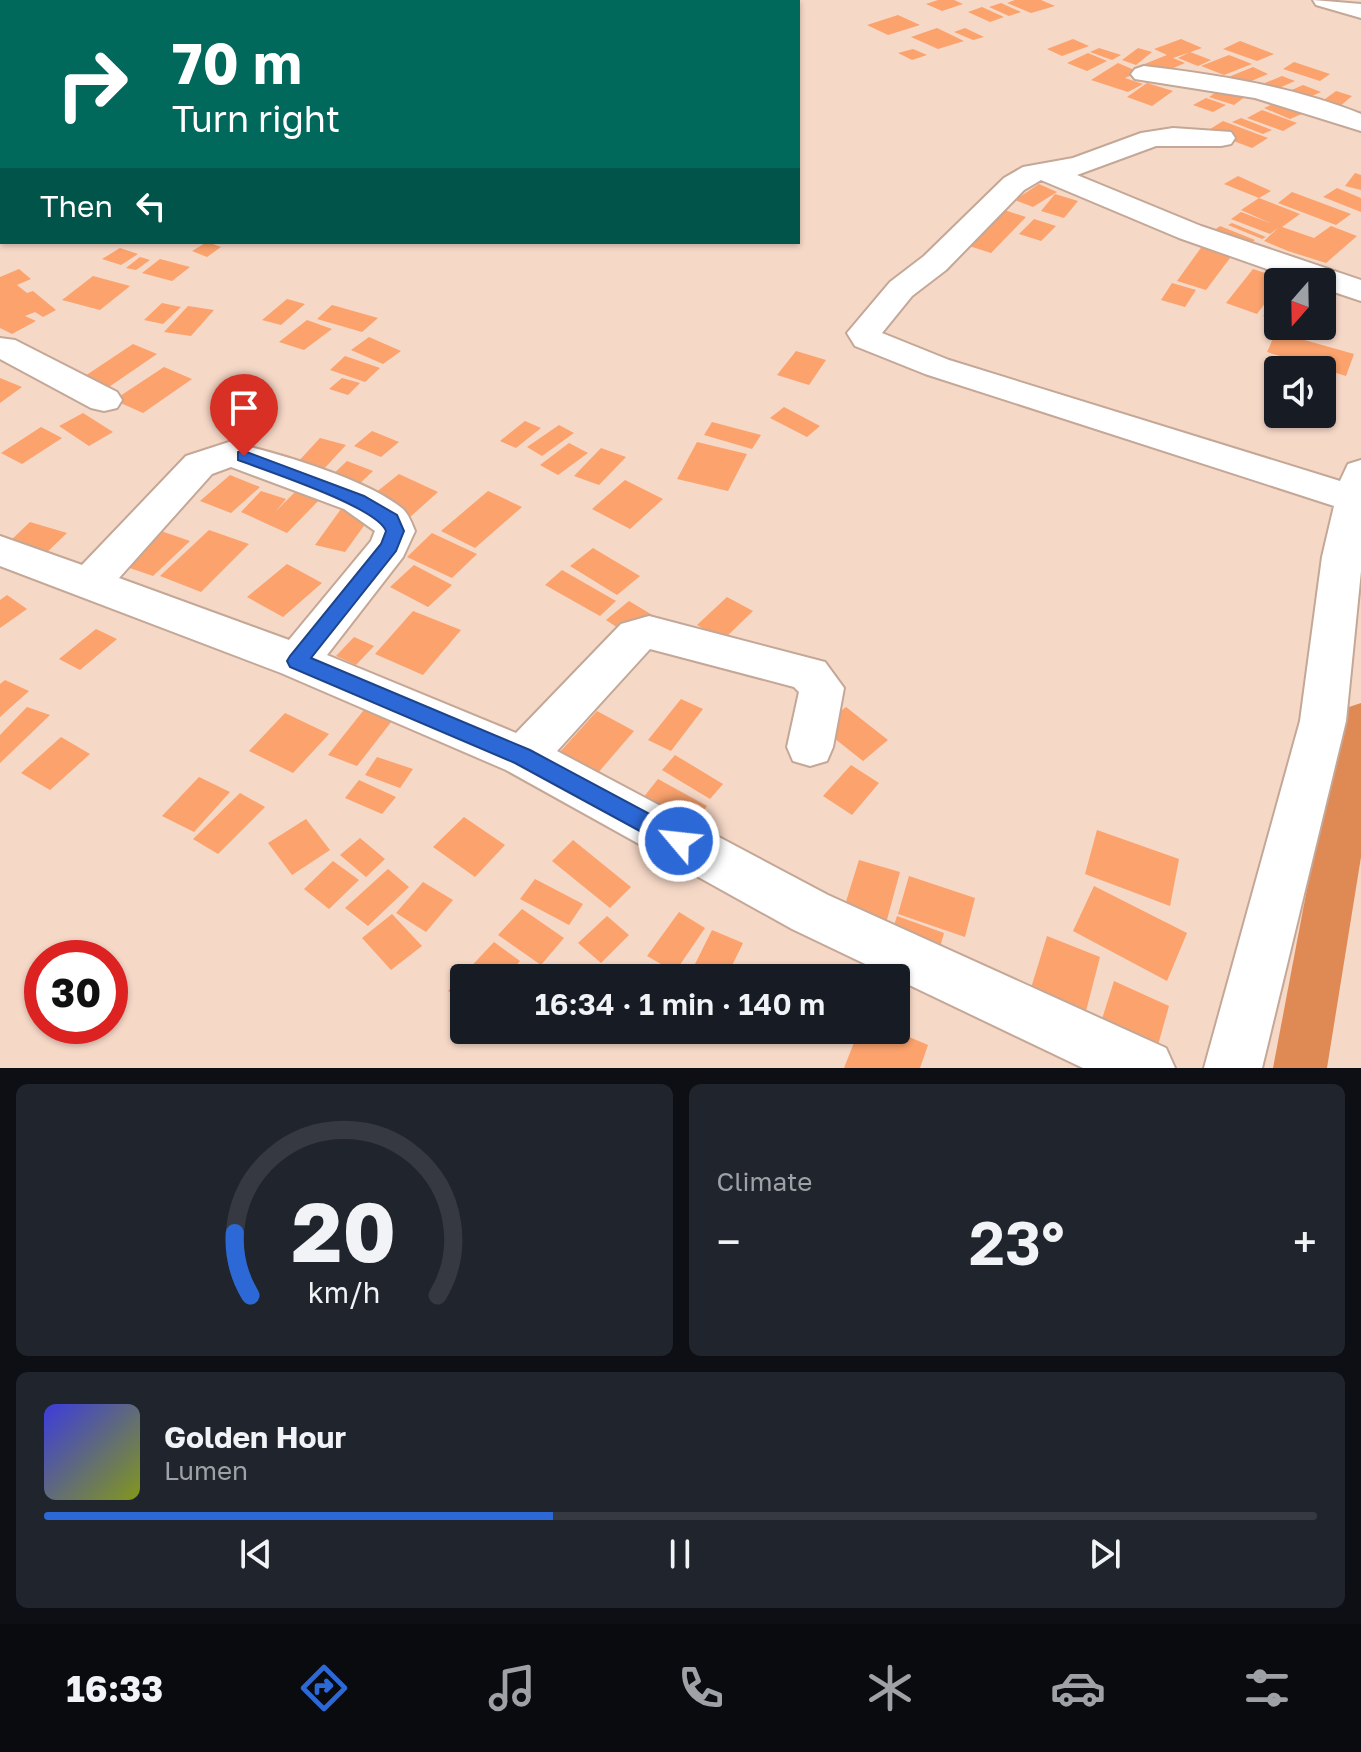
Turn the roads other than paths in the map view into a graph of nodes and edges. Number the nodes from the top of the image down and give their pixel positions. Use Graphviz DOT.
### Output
graph roads {
  1 [pos="1324,0"];
  2 [pos="1361,11"];
  3 [pos="1144,74"];
  4 [pos="1361,123"];
  5 [pos="1221,138"];
  6 [pos="1046,172"];
  7 [pos="1361,291"];
  8 [pos="1,348"];
  9 [pos="104,400"];
  10 [pos="1358,486"];
  11 [pos="0,550"];
  12 [pos="90,583"];
  13 [pos="297,661"];
  14 [pos="810,747"];
  15 [pos="523,756"];
  16 [pos="1146,1068"];
  17 [pos="1233,1068"];
  1 -- 2 [label="street"];
  3 -- 4 [label="street"];
  5 -- 6 [label="street"];
  6 -- 7 [label="street"];
  6 -- 10 [label="street"];
  8 -- 9 [label="street"];
  10 -- 17 [label="street"];
  11 -- 12 [label="street"];
  12 -- 13 [label="street"];
  12 -- 13 [label="street"];
  13 -- 15 [label="street"];
  14 -- 15 [label="street"];
  15 -- 16 [label="street"];
}
